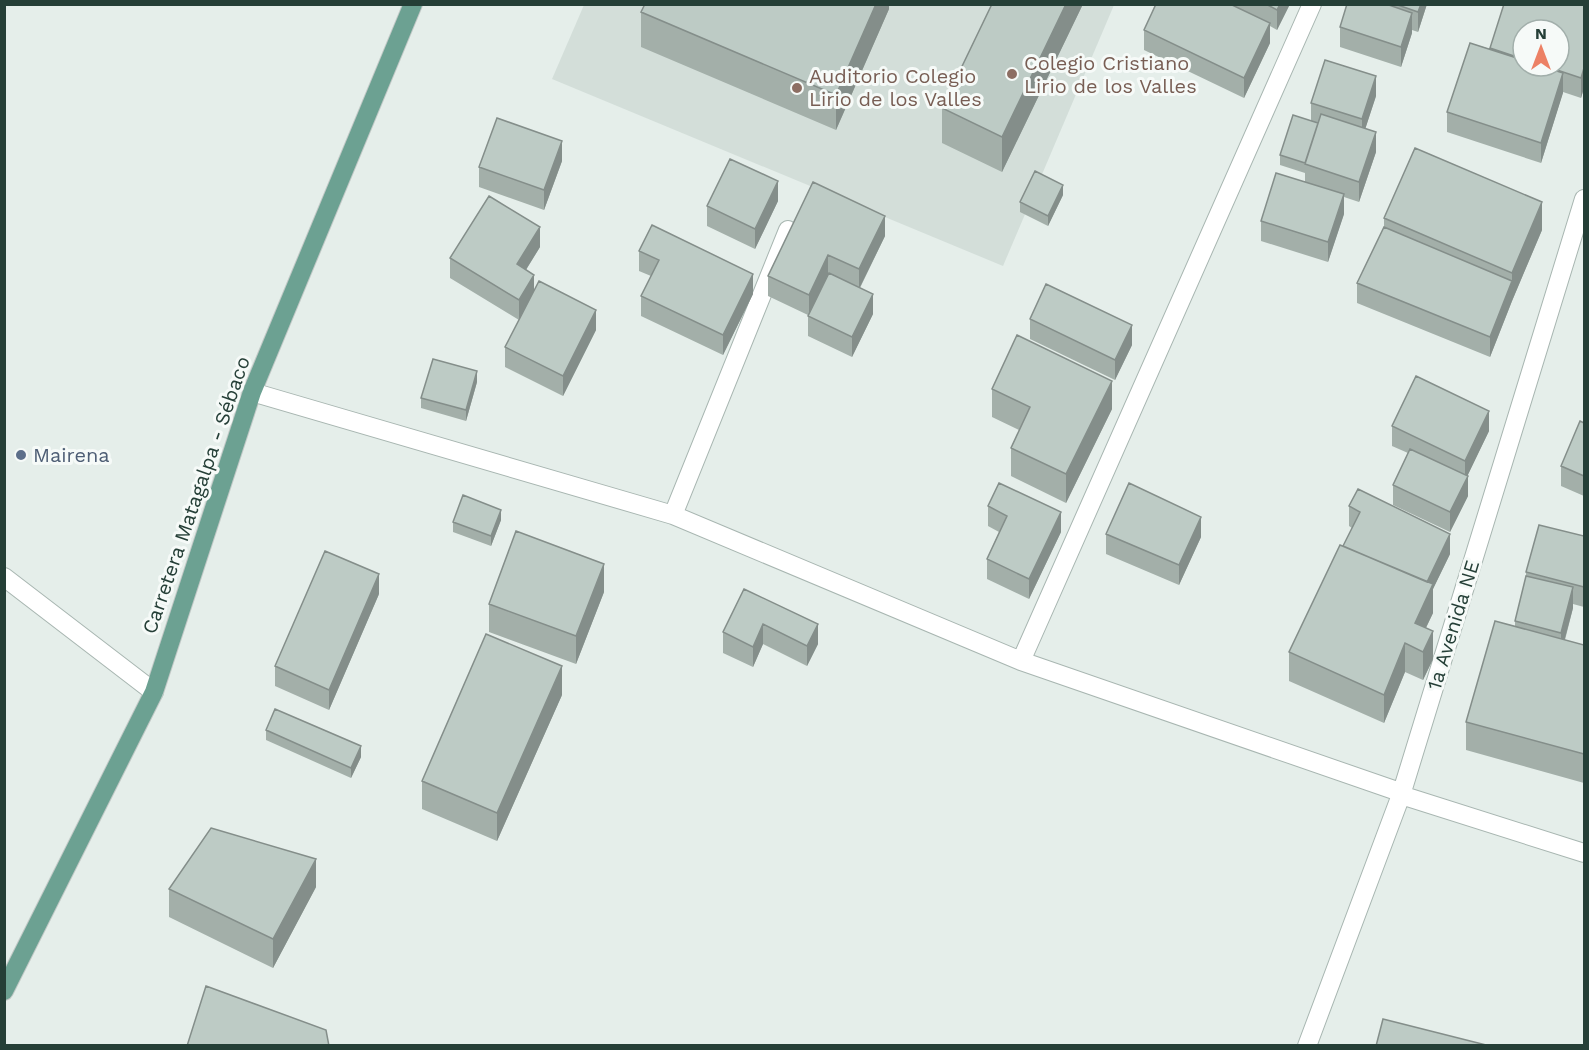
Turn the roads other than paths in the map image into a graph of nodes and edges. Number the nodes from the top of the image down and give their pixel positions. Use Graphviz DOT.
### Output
graph roads {
  1 [pos="413,4"];
  2 [pos="1312,4"];
  3 [pos="1584,199"];
  4 [pos="788,230"];
  5 [pos="252,392"];
  6 [pos="673,515"];
  7 [pos="4,577"];
  8 [pos="1021,661"];
  9 [pos="154,692"];
  10 [pos="1401,795"];
  11 [pos="1584,853"];
  12 [pos="4,991"];
  13 [pos="1307,1046"];
  1 -- 5 [label="main road, Carretera Matagalpa - Sébaco"];
  2 -- 8 [label="street"];
  3 -- 10 [label="street, 1a Avenida NE"];
  4 -- 6 [label="street"];
  5 -- 6 [label="street"];
  5 -- 9 [label="main road, Carretera Matagalpa - Sébaco"];
  6 -- 8 [label="street"];
  7 -- 9 [label="street"];
  8 -- 10 [label="street"];
  9 -- 12 [label="main road, Carretera Matagalpa - Sébaco"];
  10 -- 11 [label="street"];
  10 -- 13 [label="street, 1a Avenida NE"];
}
